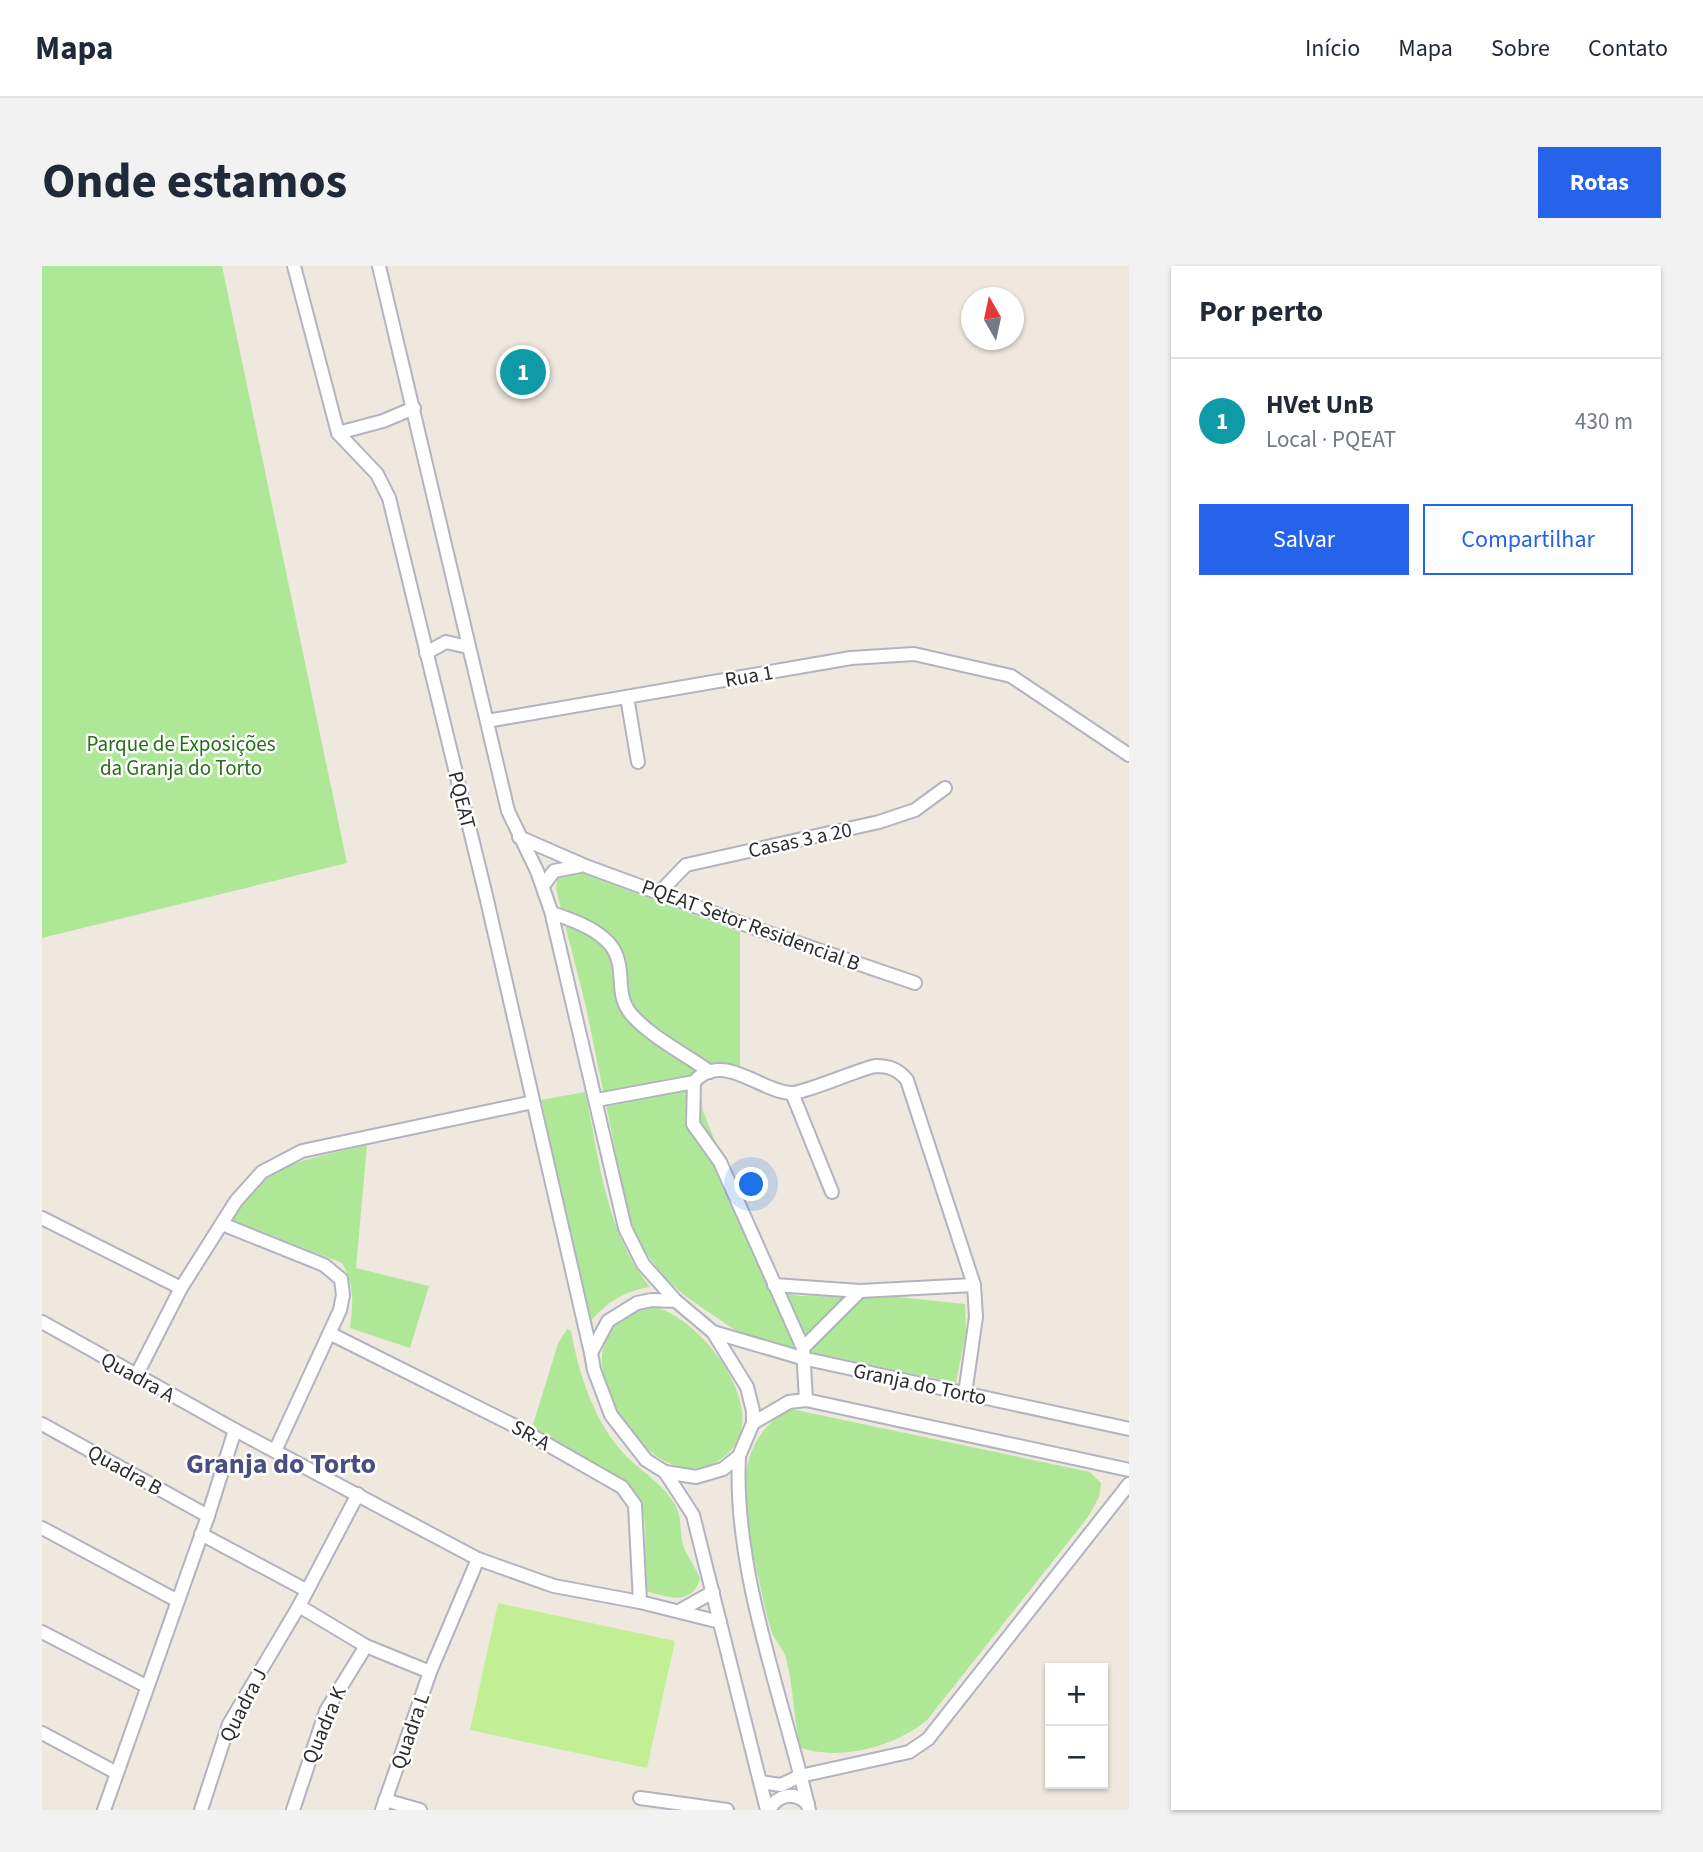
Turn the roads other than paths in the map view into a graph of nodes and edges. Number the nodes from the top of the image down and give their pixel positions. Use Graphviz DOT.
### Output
graph roads {
  1 [pos="294,266"];
  2 [pos="379,266"];
  3 [pos="414,408"];
  4 [pos="338,433"];
  5 [pos="468,647"];
  6 [pos="426,653"];
  7 [pos="627,697"];
  8 [pos="487,721"];
  9 [pos="1129,755"];
  10 [pos="638,762"];
  11 [pos="945,788"];
  12 [pos="519,837"];
  13 [pos="588,867"];
  14 [pos="543,886"];
  15 [pos="659,893"];
  16 [pos="552,913"];
  17 [pos="915,983"];
  18 [pos="710,1072"];
  19 [pos="694,1082"];
  20 [pos="792,1093"];
  21 [pos="597,1100"];
  22 [pos="533,1102"];
  23 [pos="832,1192"];
  24 [pos="42,1219"];
  25 [pos="222,1224"];
  26 [pos="774,1285"];
  27 [pos="974,1285"];
  28 [pos="181,1288"];
  29 [pos="860,1292"];
  30 [pos="676,1301"];
  31 [pos="42,1322"];
  32 [pos="713,1332"];
  33 [pos="331,1334"];
  34 [pos="591,1353"];
  35 [pos="802,1353"];
  36 [pos="136,1376"];
  37 [pos="965,1394"];
  38 [pos="806,1400"];
  39 [pos="753,1423"];
  40 [pos="42,1424"];
  41 [pos="1129,1429"];
  42 [pos="234,1430"];
  43 [pos="275,1451"];
  44 [pos="739,1456"];
  45 [pos="1129,1470"];
  46 [pos="665,1472"];
  47 [pos="1129,1485"];
  48 [pos="358,1494"];
  49 [pos="208,1516"];
  50 [pos="42,1528"];
  51 [pos="201,1534"];
  52 [pos="478,1559"];
  53 [pos="306,1590"];
  54 [pos="713,1592"];
  55 [pos="176,1600"];
  56 [pos="640,1602"];
  57 [pos="299,1606"];
  58 [pos="679,1611"];
  59 [pos="720,1622"];
  60 [pos="42,1632"];
  61 [pos="366,1646"];
  62 [pos="430,1672"];
  63 [pos="146,1686"];
  64 [pos="42,1733"];
  65 [pos="116,1772"];
  66 [pos="800,1776"];
  67 [pos="760,1782"];
  68 [pos="640,1798"];
  69 [pos="384,1805"];
  70 [pos="809,1807"];
  71 [pos="104,1810"];
  72 [pos="201,1810"];
  73 [pos="293,1810"];
  74 [pos="420,1810"];
  75 [pos="727,1810"];
  76 [pos="768,1810"];
  1 -- 4 [label="street, PQEAT"];
  2 -- 3 [label="street, PQEAT"];
  3 -- 4 [label="street"];
  3 -- 5 [label="street, PQEAT"];
  4 -- 6 [label="street, PQEAT"];
  5 -- 6 [label="street"];
  5 -- 8 [label="street, PQEAT"];
  6 -- 22 [label="street, PQEAT"];
  7 -- 8 [label="street, Rua 1"];
  7 -- 9 [label="street, Rua 1"];
  7 -- 10 [label="street"];
  8 -- 12 [label="street, PQEAT"];
  11 -- 15 [label="street, Casas 3 a 20"];
  12 -- 13 [label="street, PQEAT Setor Residencial B"];
  12 -- 14 [label="street, PQEAT"];
  13 -- 14 [label="street"];
  13 -- 15 [label="street, PQEAT Setor Residencial B"];
  14 -- 16 [label="street, PQEAT"];
  15 -- 17 [label="street, PQEAT Setor Residencial B"];
  16 -- 18 [label="street"];
  16 -- 21 [label="street, PQEAT"];
  18 -- 19 [label="street"];
  18 -- 20 [label="street"];
  19 -- 21 [label="street"];
  19 -- 26 [label="street"];
  20 -- 23 [label="street"];
  20 -- 27 [label="street"];
  21 -- 30 [label="street, PQEAT"];
  22 -- 25 [label="street"];
  22 -- 34 [label="street, PQEAT"];
  24 -- 28 [label="street"];
  25 -- 28 [label="street"];
  25 -- 33 [label="street"];
  26 -- 29 [label="street"];
  26 -- 35 [label="street"];
  27 -- 29 [label="street"];
  27 -- 37 [label="street"];
  28 -- 36 [label="street"];
  29 -- 35 [label="street"];
  30 -- 32 [label="street"];
  30 -- 34 [label="street"];
  31 -- 36 [label="street, Quadra A"];
  32 -- 35 [label="street, Granja do Torto"];
  32 -- 39 [label="street"];
  33 -- 43 [label="street"];
  33 -- 56 [label="street, SR-A"];
  34 -- 46 [label="street"];
  35 -- 37 [label="street, Granja do Torto"];
  35 -- 38 [label="street"];
  36 -- 42 [label="street, Quadra A"];
  37 -- 41 [label="street, Granja do Torto"];
  38 -- 39 [label="street"];
  38 -- 45 [label="street, Granja do Torto"];
  39 -- 44 [label="street"];
  40 -- 49 [label="street, Quadra B"];
  42 -- 43 [label="street"];
  42 -- 49 [label="street"];
  43 -- 48 [label="street"];
  44 -- 46 [label="street"];
  44 -- 66 [label="street"];
  46 -- 54 [label="street"];
  47 -- 66 [label="street"];
  48 -- 52 [label="street"];
  48 -- 53 [label="street, Quadra J"];
  49 -- 51 [label="street"];
  50 -- 55 [label="street"];
  51 -- 53 [label="street"];
  51 -- 55 [label="street"];
  52 -- 56 [label="street"];
  52 -- 62 [label="street"];
  53 -- 57 [label="street, Quadra J"];
  54 -- 58 [label="street"];
  54 -- 59 [label="street"];
  55 -- 63 [label="street"];
  56 -- 58 [label="street"];
  57 -- 61 [label="street, Quadra L"];
  57 -- 72 [label="street, Quadra J"];
  58 -- 59 [label="street"];
  59 -- 67 [label="street"];
  60 -- 63 [label="street"];
  61 -- 62 [label="street, Quadra L"];
  61 -- 73 [label="street, Quadra K"];
  62 -- 69 [label="street, Quadra L"];
  63 -- 65 [label="street"];
  64 -- 65 [label="street"];
  65 -- 71 [label="street"];
  66 -- 67 [label="street"];
  66 -- 70 [label="street"];
  67 -- 76 [label="street"];
  68 -- 75 [label="street"];
  69 -- 74 [label="street"];
  70 -- 76 [label="street"];
}
